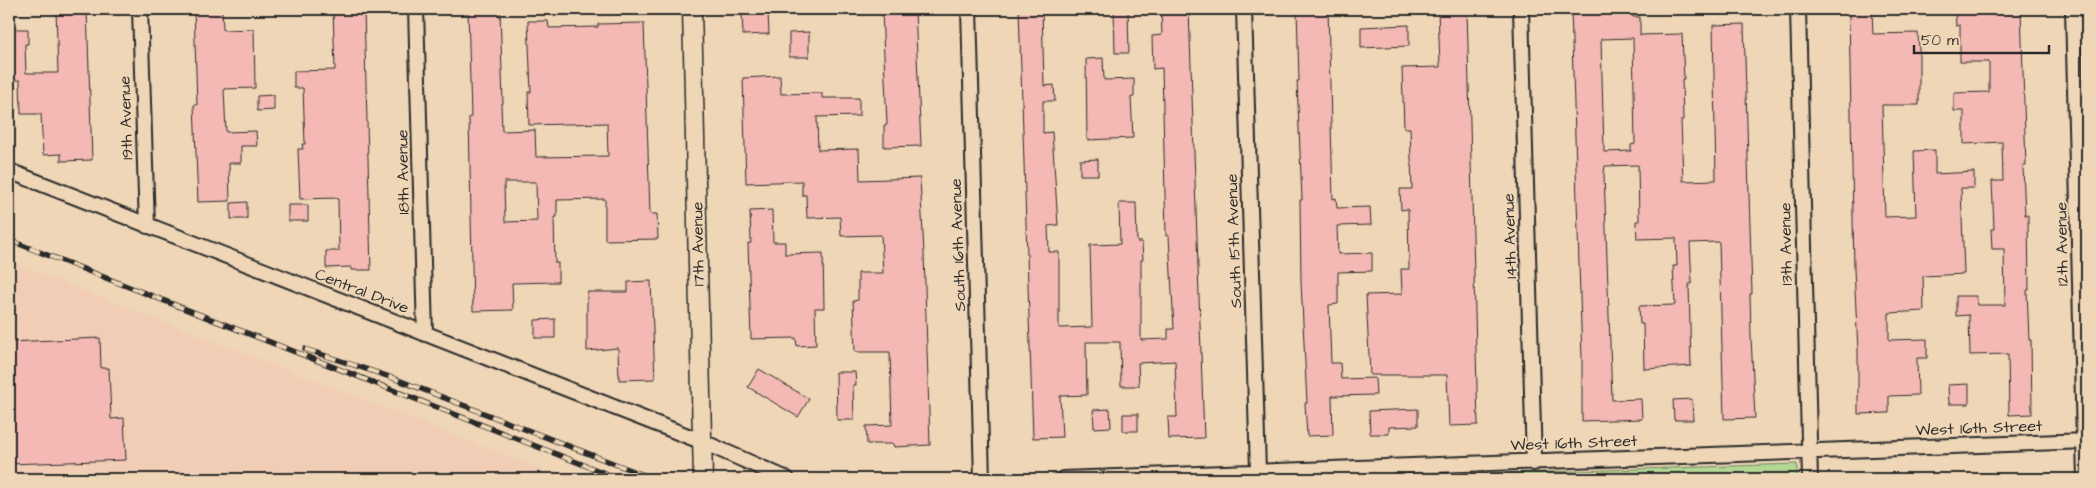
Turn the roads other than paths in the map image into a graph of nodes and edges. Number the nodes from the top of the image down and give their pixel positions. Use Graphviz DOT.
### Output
graph roads {
  1 [pos="140,9"];
  2 [pos="416,9"];
  3 [pos="692,9"];
  4 [pos="969,9"];
  5 [pos="1244,9"];
  6 [pos="1521,9"];
  7 [pos="1798,9"];
  8 [pos="2073,9"];
  9 [pos="9,171"];
  10 [pos="147,226"];
  11 [pos="425,334"];
  12 [pos="702,442"];
  13 [pos="2086,442"];
  14 [pos="1809,451"];
  15 [pos="1534,463"];
  16 [pos="1258,471"];
  17 [pos="703,479"];
  18 [pos="787,479"];
  19 [pos="982,479"];
  20 [pos="1063,479"];
  21 [pos="1810,479"];
  22 [pos="2085,479"];
  1 -- 10 [label="street, 19th Avenue"];
  2 -- 11 [label="street, 18th Avenue"];
  3 -- 12 [label="street, 17th Avenue"];
  4 -- 19 [label="street, South 16th Avenue"];
  5 -- 16 [label="street, South 15th Avenue"];
  6 -- 15 [label="street, 14th Avenue"];
  7 -- 14 [label="street, 13th Avenue"];
  8 -- 13 [label="street, 12th Avenue"];
  9 -- 10 [label="street, Central Drive"];
  10 -- 11 [label="street, Central Drive"];
  11 -- 12 [label="street, Central Drive"];
  12 -- 17 [label="street, 17th Avenue"];
  12 -- 18 [label="street"];
  13 -- 14 [label="street, West 16th Street"];
  13 -- 22 [label="street, 12th Avenue"];
  14 -- 15 [label="street, West 16th Street"];
  14 -- 21 [label="street, 13th Avenue"];
  15 -- 16 [label="street, West 16th Street"];
  16 -- 20 [label="street, West 16th Street"];
}
